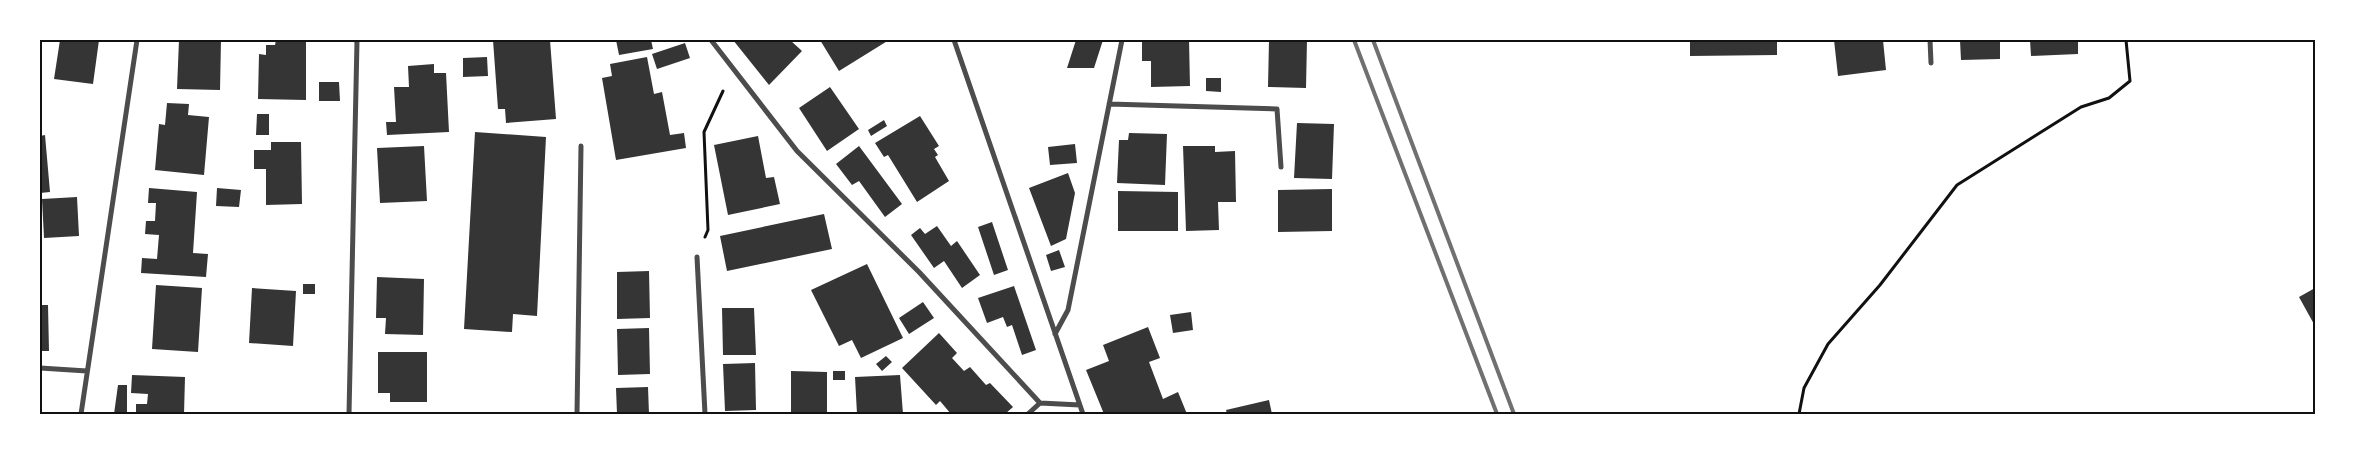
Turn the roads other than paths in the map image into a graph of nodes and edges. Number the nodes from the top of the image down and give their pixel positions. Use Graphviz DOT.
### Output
graph roads {
  1 [pos="137,40"];
  2 [pos="355,40"];
  3 [pos="711,40"];
  4 [pos="954,40"];
  5 [pos="1122,40"];
  6 [pos="1930,40"];
  7 [pos="1930,63"];
  8 [pos="1109,104"];
  9 [pos="582,146"];
  10 [pos="1281,167"];
  11 [pos="697,257"];
  12 [pos="1055,334"];
  13 [pos="40,368"];
  14 [pos="87,371"];
  15 [pos="1040,403"];
  16 [pos="1080,404"];
  17 [pos="81,414"];
  18 [pos="348,414"];
  19 [pos="577,414"];
  20 [pos="705,414"];
  21 [pos="1028,414"];
  22 [pos="1083,414"];
  1 -- 14 [label="street"];
  2 -- 18 [label="street"];
  3 -- 15 [label="street"];
  4 -- 12 [label="street"];
  5 -- 8 [label="street"];
  6 -- 7 [label="street"];
  8 -- 10 [label="street"];
  8 -- 12 [label="street"];
  9 -- 19 [label="street"];
  11 -- 20 [label="street"];
  12 -- 16 [label="street"];
  13 -- 14 [label="street"];
  14 -- 17 [label="street"];
  15 -- 16 [label="street"];
  15 -- 21 [label="street"];
  16 -- 22 [label="street"];
}
